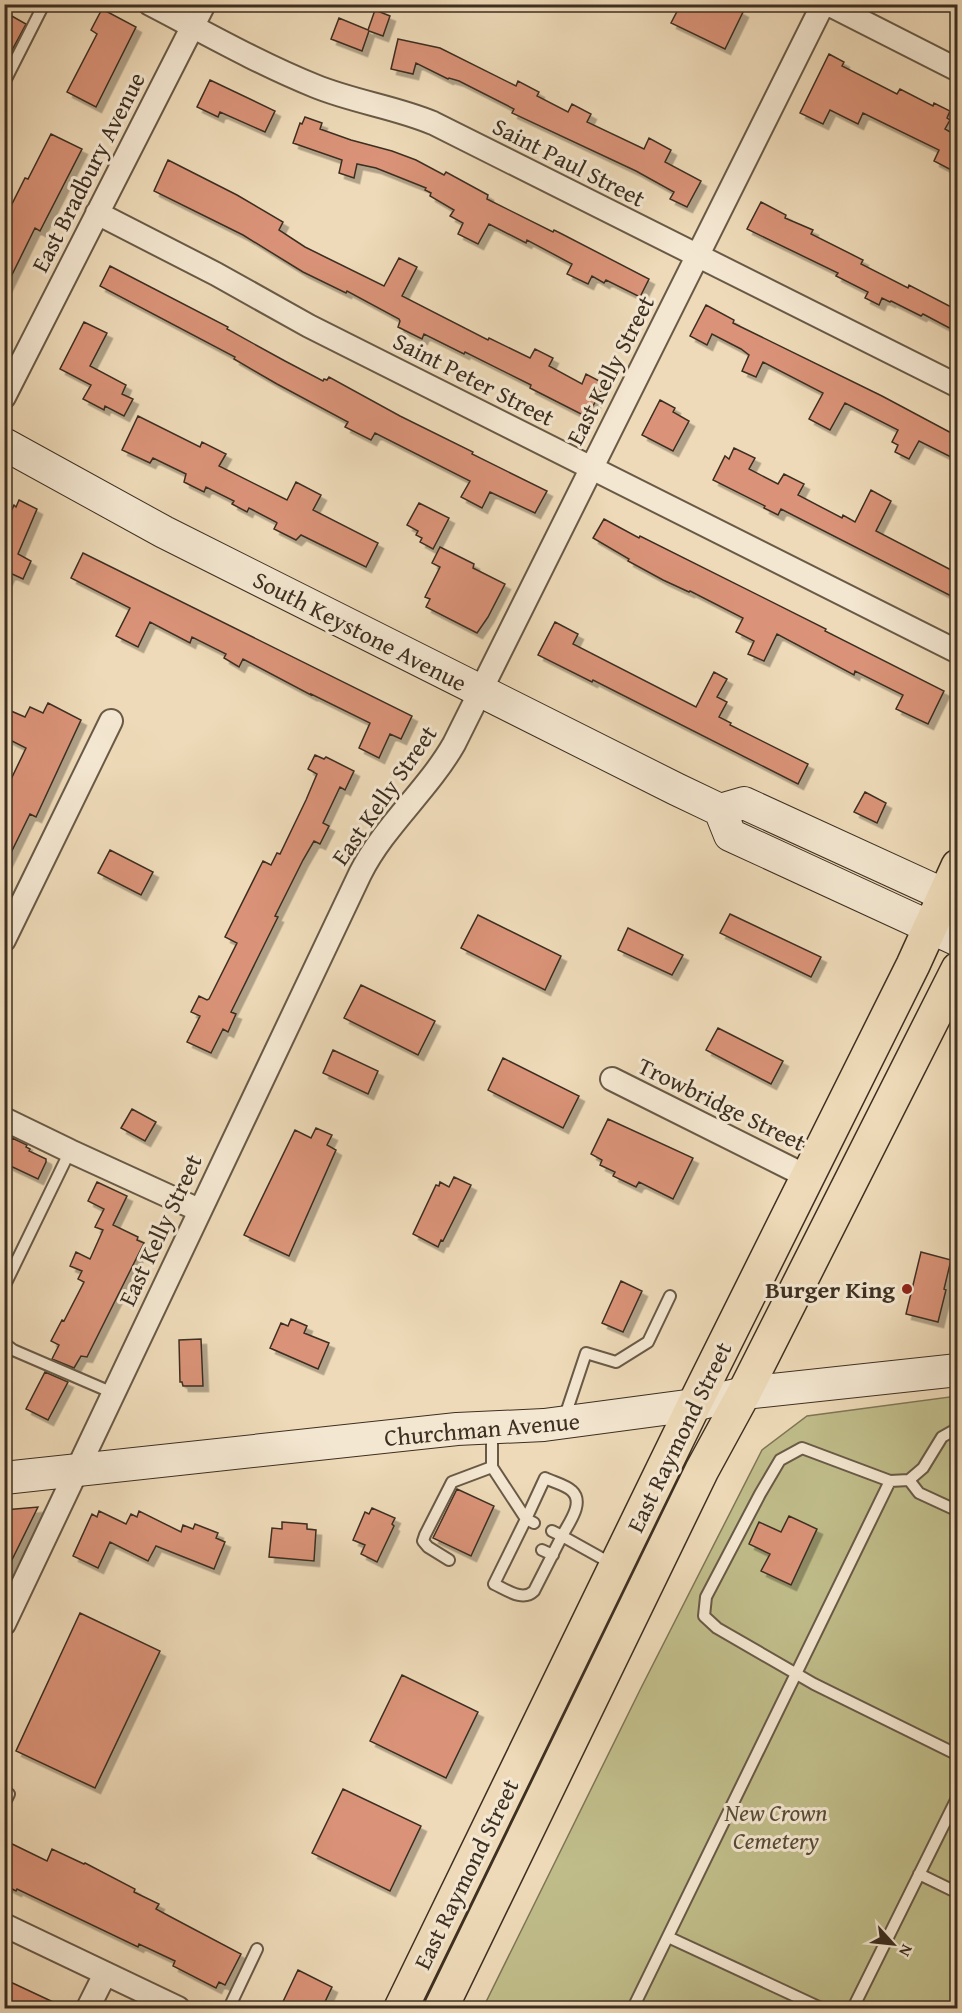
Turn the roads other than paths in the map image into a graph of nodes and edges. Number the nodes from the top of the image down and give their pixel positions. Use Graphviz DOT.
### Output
graph roads {
  1 [pos="44,4"];
  2 [pos="150,4"];
  3 [pos="204,4"];
  4 [pos="826,4"];
  5 [pos="193,26"];
  6 [pos="957,70"];
  7 [pos="4,84"];
  8 [pos="97,213"];
  9 [pos="697,256"];
  10 [pos="957,386"];
  11 [pos="4,397"];
  12 [pos="4,444"];
  13 [pos="591,468"];
  14 [pos="957,652"];
  15 [pos="480,691"];
  16 [pos="111,721"];
  17 [pos="720,810"];
  18 [pos="957,866"];
  19 [pos="951,898"];
  20 [pos="944,934"];
  21 [pos="4,940"];
  22 [pos="957,969"];
  23 [pos="612,1079"];
  24 [pos="4,1119"];
  25 [pos="70,1151"];
  26 [pos="808,1177"];
  27 [pos="199,1210"];
  28 [pos="4,1287"];
  29 [pos="670,1296"];
  30 [pos="4,1343"];
  31 [pos="957,1370"];
  32 [pos="113,1393"];
  33 [pos="744,1393"];
  34 [pos="694,1405"];
  35 [pos="563,1422"];
  36 [pos="492,1428"];
  37 [pos="957,1428"];
  38 [pos="492,1467"];
  39 [pos="78,1470"];
  40 [pos="4,1478"];
  41 [pos="909,1480"];
  42 [pos="890,1481"];
  43 [pos="957,1511"];
  44 [pos="530,1521"];
  45 [pos="557,1534"];
  46 [pos="542,1550"];
  47 [pos="553,1555"];
  48 [pos="449,1560"];
  49 [pos="616,1565"];
  50 [pos="4,1624"];
  51 [pos="796,1673"];
  52 [pos="957,1755"];
  53 [pos="957,1796"];
  54 [pos="919,1874"];
  55 [pos="957,1893"];
  56 [pos="4,1925"];
  57 [pos="668,1937"];
  58 [pos="257,1949"];
  59 [pos="105,1974"];
  60 [pos="88,2008"];
  61 [pos="178,2008"];
  62 [pos="229,2008"];
  63 [pos="401,2008"];
  64 [pos="441,2008"];
  65 [pos="633,2008"];
  66 [pos="821,2008"];
  67 [pos="853,2008"];
  1 -- 7 [label="lane"];
  2 -- 5 [label="street, Saint Paul Street"];
  3 -- 5 [label="street, East Bradbury Avenue"];
  4 -- 6 [label="street"];
  4 -- 9 [label="street, East Kelly Street"];
  5 -- 8 [label="street, East Bradbury Avenue"];
  5 -- 9 [label="street, Saint Paul Street"];
  8 -- 11 [label="street, East Bradbury Avenue"];
  8 -- 13 [label="street, Saint Peter Street"];
  9 -- 10 [label="street, Saint Paul Street"];
  9 -- 13 [label="street, East Kelly Street"];
  12 -- 15 [label="main road, South Keystone Avenue"];
  13 -- 14 [label="street, Saint Peter Street"];
  13 -- 15 [label="street, East Kelly Street"];
  15 -- 17 [label="main road, South Keystone Avenue"];
  15 -- 27 [label="street, East Kelly Street"];
  16 -- 21 [label="street"];
  17 -- 19 [label="main road"];
  17 -- 20 [label="main road"];
  18 -- 19 [label="main road, East Raymond Street"];
  19 -- 20 [label="main road, East Raymond Street"];
  20 -- 26 [label="main road, East Raymond Street"];
  22 -- 33 [label="main road, East Raymond Street"];
  23 -- 26 [label="street, Trowbridge Street"];
  24 -- 25 [label="street"];
  25 -- 27 [label="street"];
  25 -- 28 [label="lane"];
  26 -- 34 [label="main road, East Raymond Street"];
  27 -- 32 [label="street, East Kelly Street"];
  29 -- 35 [label="lane"];
  30 -- 32 [label="lane"];
  31 -- 33 [label="main road, Churchman Avenue"];
  32 -- 39 [label="street, East Kelly Street"];
  33 -- 34 [label="main road, Churchman Avenue"];
  33 -- 64 [label="main road, East Raymond Street"];
  34 -- 35 [label="main road, Churchman Avenue"];
  34 -- 49 [label="main road, East Raymond Street"];
  35 -- 36 [label="main road, Churchman Avenue"];
  36 -- 38 [label="lane"];
  36 -- 39 [label="main road, Churchman Avenue"];
  37 -- 41 [label="lane"];
  38 -- 44 [label="lane"];
  38 -- 48 [label="lane"];
  39 -- 40 [label="main road, Churchman Avenue"];
  39 -- 50 [label="street, East Kelly Street"];
  41 -- 42 [label="lane"];
  41 -- 43 [label="lane"];
  42 -- 51 [label="lane"];
  42 -- 51 [label="lane"];
  44 -- 45 [label="lane"];
  44 -- 47 [label="lane"];
  45 -- 47 [label="lane"];
  45 -- 49 [label="lane"];
  46 -- 47 [label="lane"];
  49 -- 63 [label="main road, East Raymond Street"];
  51 -- 52 [label="lane"];
  51 -- 57 [label="lane"];
  53 -- 54 [label="lane"];
  54 -- 55 [label="lane"];
  54 -- 67 [label="lane"];
  56 -- 59 [label="street"];
  57 -- 65 [label="lane"];
  57 -- 66 [label="lane"];
  58 -- 62 [label="lane"];
  59 -- 60 [label="street"];
  59 -- 61 [label="street"];
}
